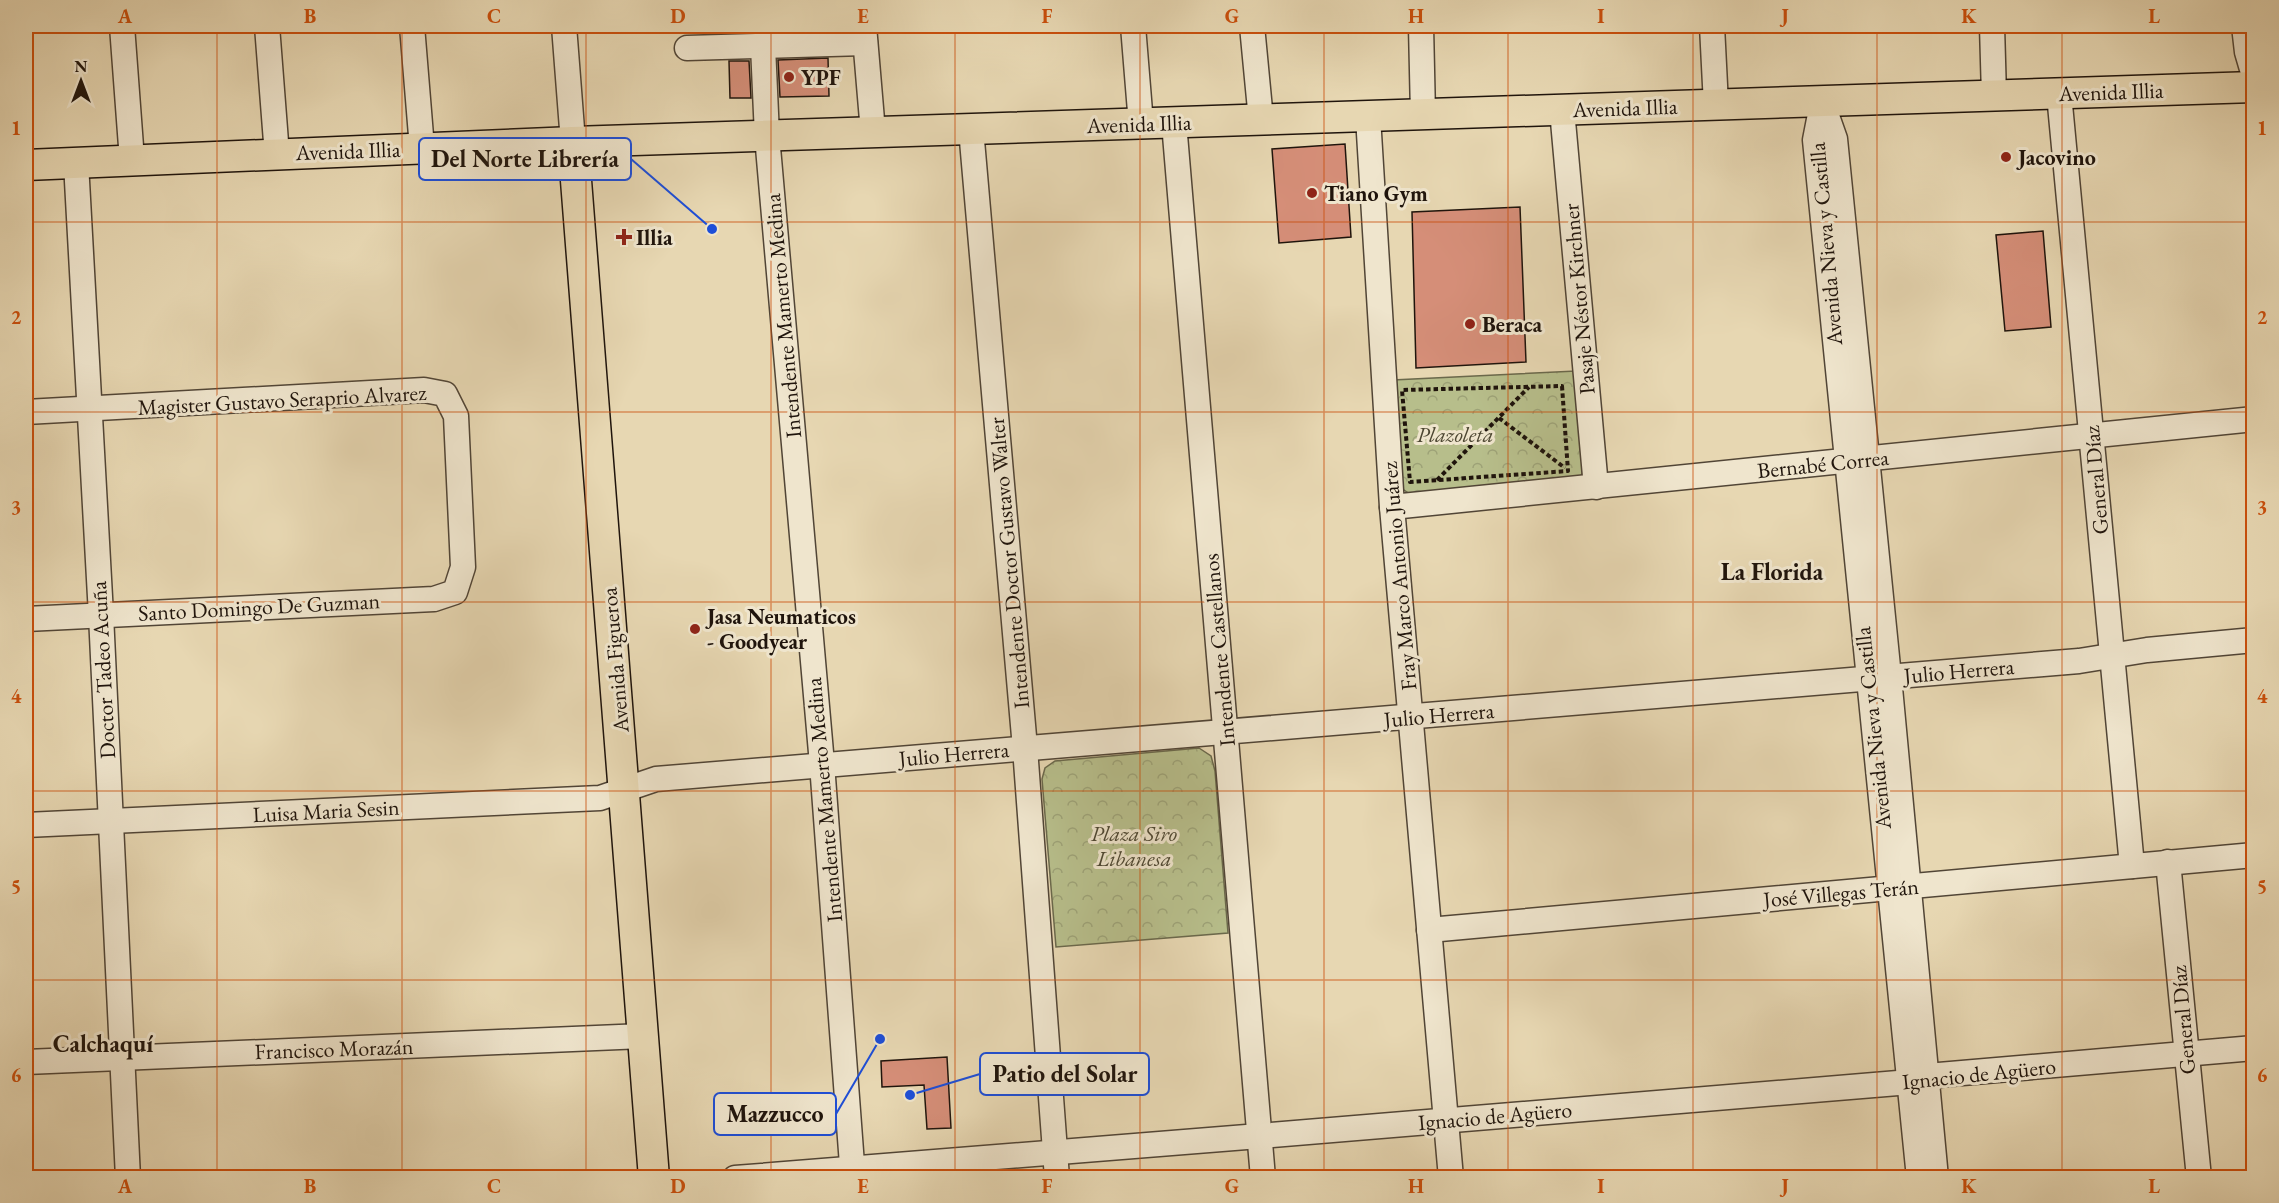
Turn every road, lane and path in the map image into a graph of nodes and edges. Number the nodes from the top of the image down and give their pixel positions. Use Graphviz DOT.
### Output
graph roads {
  1 [pos="122,26"];
  2 [pos="267,26"];
  3 [pos="412,26"];
  4 [pos="564,26"];
  5 [pos="1133,26"];
  6 [pos="1252,26"];
  7 [pos="1421,26"];
  8 [pos="1712,26"];
  9 [pos="1992,26"];
  10 [pos="2244,26"];
  11 [pos="864,34"];
  12 [pos="764,46"];
  13 [pos="687,48"];
  14 [pos="2253,76"];
  15 [pos="2253,87"];
  16 [pos="2059,94"];
  17 [pos="1994,96"];
  18 [pos="1822,102"];
  19 [pos="1716,105"];
  20 [pos="1562,110"];
  21 [pos="1423,115"];
  22 [pos="1368,117"];
  23 [pos="1261,120"];
  24 [pos="1174,123"];
  25 [pos="1142,124"];
  26 [pos="971,129"];
  27 [pos="873,132"];
  28 [pos="767,136"];
  29 [pos="573,142"];
  30 [pos="422,148"];
  31 [pos="277,154"];
  32 [pos="132,160"];
  33 [pos="76,163"];
  34 [pos="26,165"];
  35 [pos="1528,387"];
  36 [pos="88,409"];
  37 [pos="26,412"];
  38 [pos="1499,418"];
  39 [pos="2253,419"];
  40 [pos="2092,436"];
  41 [pos="1857,460"];
  42 [pos="1568,471"];
  43 [pos="1437,480"];
  44 [pos="1596,487"];
  45 [pos="1404,506"];
  46 [pos="455,592"];
  47 [pos="101,615"];
  48 [pos="26,619"];
  49 [pos="2253,640"];
  50 [pos="2113,655"];
  51 [pos="1879,678"];
  52 [pos="1410,717"];
  53 [pos="1226,730"];
  54 [pos="1025,748"];
  55 [pos="822,765"];
  56 [pos="625,789"];
  57 [pos="110,821"];
  58 [pos="26,825"];
  59 [pos="2253,855"];
  60 [pos="2168,862"];
  61 [pos="2132,866"];
  62 [pos="1899,888"];
  63 [pos="1429,930"];
  64 [pos="643,1036"];
  65 [pos="2253,1048"];
  66 [pos="2186,1054"];
  67 [pos="122,1058"];
  68 [pos="26,1062"];
  69 [pos="1919,1079"];
  70 [pos="1446,1120"];
  71 [pos="1260,1136"];
  72 [pos="1055,1152"];
  73 [pos="853,1173"];
  74 [pos="128,1178"];
  75 [pos="654,1178"];
  76 [pos="735,1178"];
  77 [pos="1057,1178"];
  78 [pos="1263,1178"];
  79 [pos="1451,1178"];
  80 [pos="1919,1178"];
  81 [pos="1936,1178"];
  82 [pos="2199,1178"];
  1 -- 32 [label="street"];
  2 -- 31 [label="street"];
  3 -- 30 [label="street"];
  4 -- 29 [label="street"];
  5 -- 25 [label="street"];
  6 -- 23 [label="street"];
  7 -- 21 [label="street"];
  8 -- 19 [label="street"];
  9 -- 17 [label="street"];
  10 -- 14 [label="street"];
  11 -- 12 [label="street"];
  11 -- 27 [label="street"];
  12 -- 13 [label="street"];
  12 -- 28 [label="street, Intendente Mamerto Medina"];
  15 -- 16 [label="main road, Avenida Illia"];
  16 -- 17 [label="main road, Avenida Illia"];
  16 -- 40 [label="street, General Díaz"];
  17 -- 18 [label="main road, Avenida Illia"];
  18 -- 19 [label="main road, Avenida Illia"];
  18 -- 41 [label="street, Avenida Nieva y Castilla"];
  19 -- 20 [label="main road, Avenida Illia"];
  20 -- 21 [label="main road, Avenida Illia"];
  20 -- 44 [label="street, Pasaje Néstor Kirchner"];
  21 -- 22 [label="main road, Avenida Illia"];
  22 -- 23 [label="main road, Avenida Illia"];
  22 -- 45 [label="street, Fray Marco Antonio Juárez"];
  23 -- 24 [label="main road, Avenida Illia"];
  24 -- 25 [label="main road, Avenida Illia"];
  24 -- 53 [label="street, Intendente Castellanos"];
  25 -- 26 [label="main road, Avenida Illia"];
  26 -- 27 [label="main road, Avenida Illia"];
  26 -- 54 [label="street, Intendente Doctor Gustavo Walter"];
  27 -- 28 [label="main road, Avenida Illia"];
  28 -- 29 [label="main road, Avenida Illia"];
  28 -- 55 [label="street, Intendente Mamerto Medina"];
  29 -- 30 [label="main road, Avenida Illia"];
  29 -- 56 [label="main road, Avenida Figueroa"];
  30 -- 31 [label="main road, Avenida Illia"];
  31 -- 32 [label="main road, Avenida Illia"];
  32 -- 33 [label="main road, Avenida Illia"];
  33 -- 34 [label="main road, Avenida Illia"];
  33 -- 36 [label="street, Doctor Tadeo Acuña"];
  35 -- 38 [label="path"];
  35 -- 42 [label="path"];
  35 -- 43 [label="path"];
  36 -- 37 [label="street, Magister Gustavo Seraprio Alvarez"];
  36 -- 46 [label="street, Magister Gustavo Seraprio Alvarez"];
  36 -- 47 [label="street, Doctor Tadeo Acuña"];
  38 -- 42 [label="path"];
  38 -- 43 [label="path"];
  39 -- 40 [label="street, Bernabé Correa"];
  40 -- 41 [label="street, Bernabé Correa"];
  40 -- 50 [label="street, General Díaz"];
  41 -- 44 [label="street, Bernabé Correa"];
  41 -- 51 [label="street, Avenida Nieva y Castilla"];
  42 -- 43 [label="path"];
  42 -- 44 [label="path"];
  43 -- 45 [label="path"];
  44 -- 45 [label="street, Bernabé Correa"];
  45 -- 52 [label="street, Fray Marco Antonio Juárez"];
  46 -- 47 [label="street, Santo Domingo De Guzman"];
  47 -- 48 [label="street, Santo Domingo De Guzman"];
  47 -- 57 [label="street, Doctor Tadeo Acuña"];
  49 -- 50 [label="street, Julio Herrera"];
  50 -- 51 [label="street, Julio Herrera"];
  50 -- 61 [label="street, General Díaz"];
  51 -- 52 [label="street, Julio Herrera"];
  51 -- 62 [label="street, Avenida Nieva y Castilla"];
  52 -- 53 [label="street, Julio Herrera"];
  52 -- 63 [label="street, Fray Marco Antonio Juárez"];
  53 -- 54 [label="street, Julio Herrera"];
  53 -- 71 [label="street, Intendente Castellanos"];
  54 -- 55 [label="street, Julio Herrera"];
  54 -- 72 [label="street, Intendente Doctor Gustavo Walter"];
  55 -- 56 [label="street, Julio Herrera"];
  55 -- 73 [label="street, Intendente Mamerto Medina"];
  56 -- 57 [label="street, Luisa Maria Sesin"];
  56 -- 64 [label="main road, Avenida Figueroa"];
  57 -- 58 [label="street, Luisa Maria Sesin"];
  57 -- 67 [label="street, Doctor Tadeo Acuña"];
  59 -- 60 [label="street, José Villegas Terán"];
  60 -- 61 [label="street, José Villegas Terán"];
  60 -- 66 [label="street, General Díaz"];
  61 -- 62 [label="street, José Villegas Terán"];
  62 -- 63 [label="street, José Villegas Terán"];
  62 -- 69 [label="street, Avenida Nieva y Castilla"];
  63 -- 70 [label="street, Fray Marco Antonio Juárez"];
  64 -- 67 [label="street, Francisco Morazán"];
  64 -- 75 [label="main road, Avenida Figueroa"];
  65 -- 66 [label="street, Ignacio de Agüero"];
  66 -- 69 [label="street, Ignacio de Agüero"];
  66 -- 82 [label="street, General Díaz"];
  67 -- 68 [label="street, Francisco Morazán"];
  67 -- 74 [label="street, Doctor Tadeo Acuña"];
  69 -- 70 [label="street, Ignacio de Agüero"];
  69 -- 80 [label="street, Avenida Nieva y Castilla"];
  69 -- 81 [label="street, Avenida Nieva y Castilla"];
  70 -- 71 [label="street, Ignacio de Agüero"];
  70 -- 79 [label="street, Fray Marco Antonio Juárez"];
  71 -- 72 [label="street, Ignacio de Agüero"];
  71 -- 78 [label="street, Intendente Castellanos"];
  72 -- 73 [label="street, Ignacio de Agüero"];
  72 -- 77 [label="street, Intendente Doctor Gustavo Walter"];
  73 -- 76 [label="street, Ignacio de Agüero"];
}
